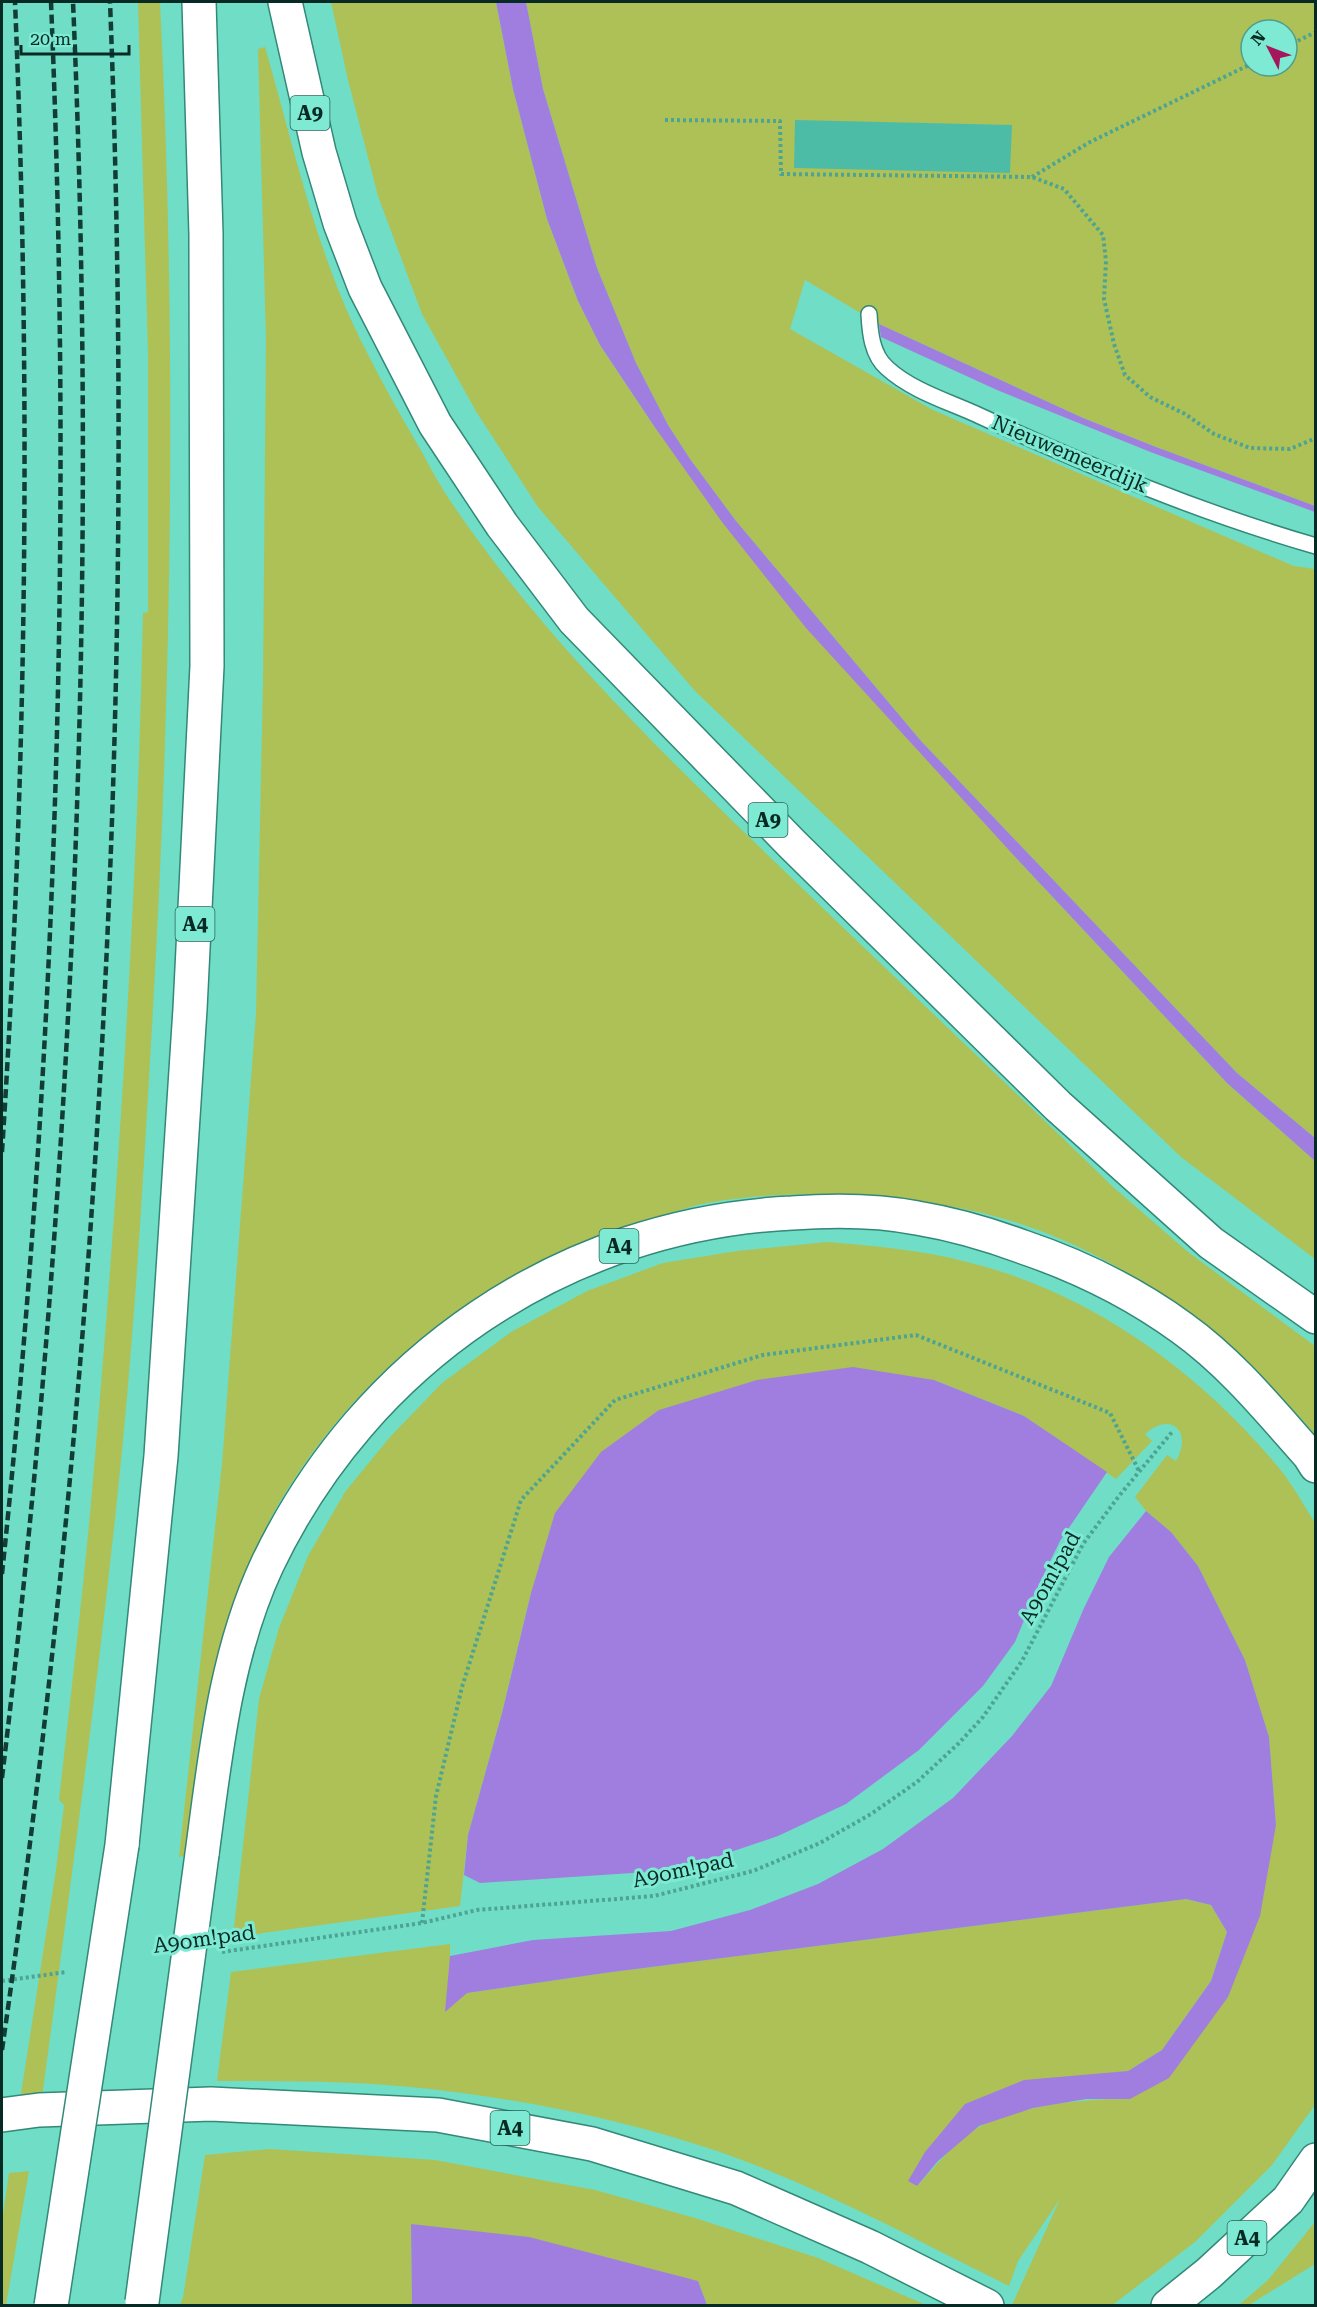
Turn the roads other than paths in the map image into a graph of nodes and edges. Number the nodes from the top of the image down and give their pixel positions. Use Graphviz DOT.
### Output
graph roads {
  1 [pos="199,2"];
  2 [pos="285,2"];
  3 [pos="869,314"];
  4 [pos="1316,546"];
  5 [pos="1316,1317"];
  6 [pos="1316,1466"];
  7 [pos="2,2115"];
  8 [pos="1316,2160"];
  9 [pos="142,2304"];
  10 [pos="51,2306"];
  11 [pos="987,2306"];
  12 [pos="1168,2306"];
  1 -- 10 [label="highway, A4, bridge"];
  2 -- 5 [label="highway, A9"];
  3 -- 4 [label="lane, Nieuwemeerdijk"];
  6 -- 9 [label="highway, A4, bridge"];
  7 -- 11 [label="highway, A4"];
  8 -- 12 [label="highway, A4"];
}
